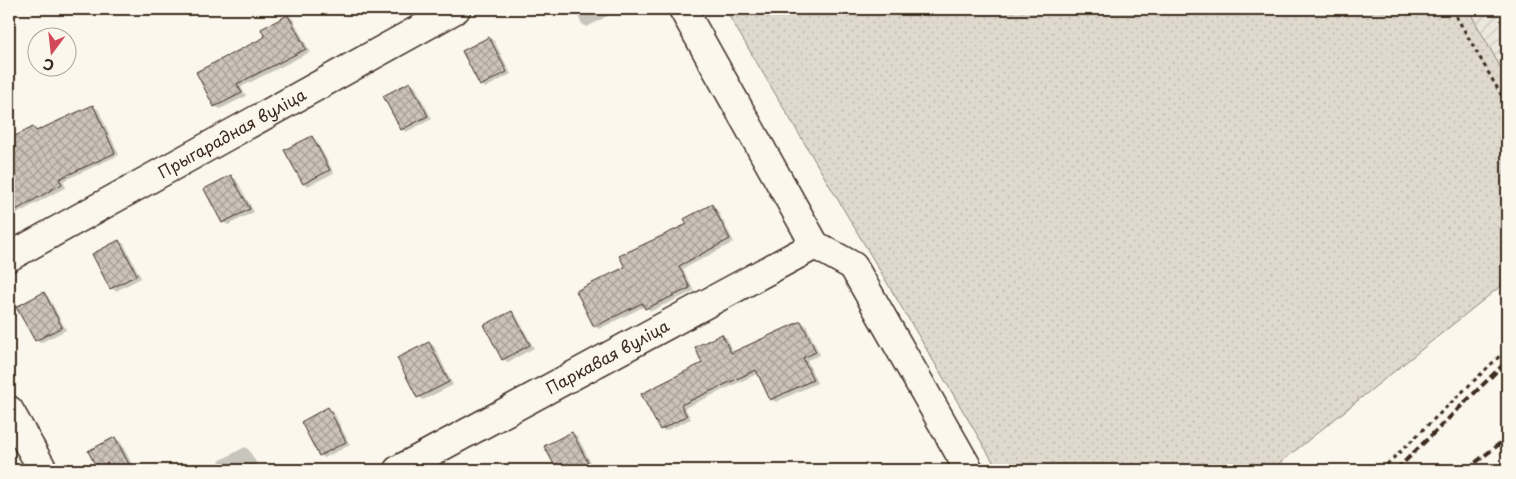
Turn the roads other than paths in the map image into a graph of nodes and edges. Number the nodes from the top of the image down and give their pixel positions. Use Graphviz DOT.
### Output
graph roads {
  1 [pos="456,9"];
  2 [pos="683,9"];
  3 [pos="815,244"];
  4 [pos="9,257"];
  5 [pos="9,410"];
  6 [pos="43,470"];
  7 [pos="398,470"];
  8 [pos="970,470"];
  1 -- 4 [label="street, Прыгарадная вуліца"];
  2 -- 3 [label="street"];
  3 -- 7 [label="street, Паркавая вуліца"];
  3 -- 8 [label="street"];
  5 -- 6 [label="street"];
}
